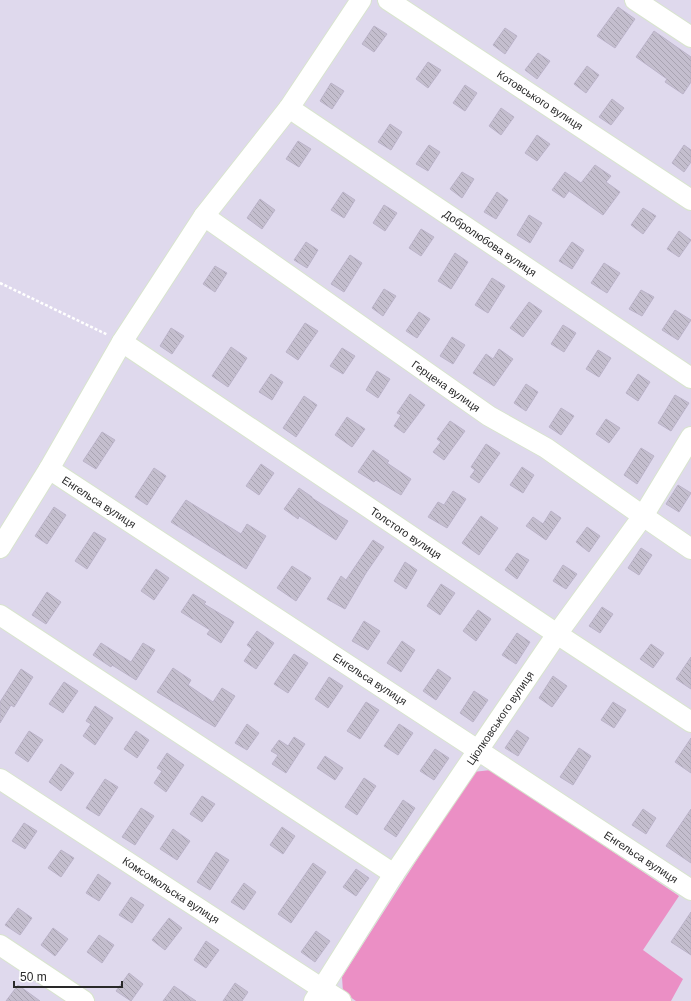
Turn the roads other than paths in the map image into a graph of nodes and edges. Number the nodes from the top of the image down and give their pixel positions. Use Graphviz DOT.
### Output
graph roads {
  1 [pos="361,0"];
  2 [pos="388,0"];
  3 [pos="635,0"];
  4 [pos="691,37"];
  5 [pos="289,108"];
  6 [pos="691,200"];
  7 [pos="204,216"];
  8 [pos="122,342"];
  9 [pos="691,378"];
  10 [pos="691,437"];
  11 [pos="50,469"];
  12 [pos="643,516"];
  13 [pos="0,548"];
  14 [pos="691,549"];
  15 [pos="0,615"];
  16 [pos="557,634"];
  17 [pos="691,722"];
  18 [pos="478,750"];
  19 [pos="0,779"];
  20 [pos="394,874"];
  21 [pos="691,890"];
  22 [pos="0,945"];
  23 [pos="318,995"];
  24 [pos="84,1001"];
  25 [pos="341,1001"];
  1 -- 5 [label="street"];
  2 -- 6 [label="street, Котовського вулиця"];
  3 -- 4 [label="street"];
  5 -- 7 [label="street"];
  5 -- 9 [label="street, Добролюбова вулиця"];
  7 -- 8 [label="street"];
  7 -- 12 [label="street, Герцена вулиця"];
  8 -- 11 [label="street"];
  8 -- 16 [label="street, Толстого вулиця"];
  10 -- 12 [label="street, Ціолковського вулиця"];
  11 -- 13 [label="street"];
  11 -- 18 [label="street, Енгельса вулиця"];
  12 -- 14 [label="street, Герцена вулиця"];
  12 -- 16 [label="street, Ціолковського вулиця"];
  15 -- 20 [label="street"];
  16 -- 17 [label="street, Толстого вулиця"];
  16 -- 18 [label="street, Ціолковського вулиця"];
  18 -- 20 [label="street, Ціолковського вулиця"];
  18 -- 21 [label="street, Енгельса вулиця"];
  19 -- 23 [label="street, Комсомольска вулиця"];
  20 -- 23 [label="street, Ціолковського вулиця"];
  22 -- 24 [label="street"];
  23 -- 25 [label="street, Комсомольска вулиця"];
}
